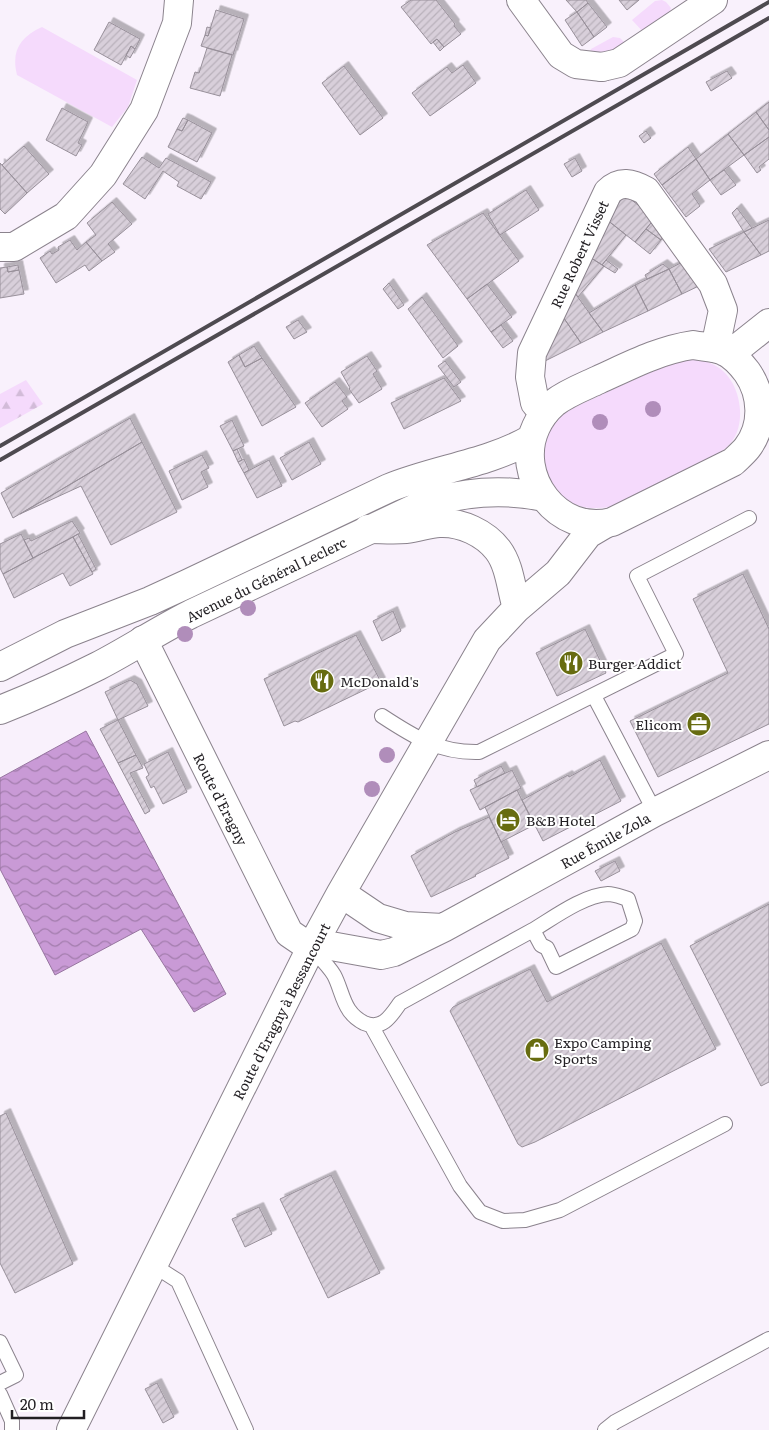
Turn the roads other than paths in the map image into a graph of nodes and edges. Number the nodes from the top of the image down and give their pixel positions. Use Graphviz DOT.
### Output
graph roads {
  1 [pos="179,0"];
  2 [pos="521,0"];
  3 [pos="713,0"];
  4 [pos="0,247"];
  5 [pos="769,323"];
  6 [pos="720,350"];
  7 [pos="763,396"];
  8 [pos="545,412"];
  9 [pos="531,439"];
  10 [pos="758,444"];
  11 [pos="551,504"];
  12 [pos="749,518"];
  13 [pos="604,524"];
  14 [pos="368,529"];
  15 [pos="564,566"];
  16 [pos="517,608"];
  17 [pos="143,640"];
  18 [pos="53,664"];
  19 [pos="0,667"];
  20 [pos="594,696"];
  21 [pos="0,710"];
  22 [pos="382,716"];
  23 [pos="428,743"];
  24 [pos="769,756"];
  25 [pos="656,812"];
  26 [pos="341,893"];
  27 [pos="442,928"];
  28 [pos="532,930"];
  29 [pos="311,948"];
  30 [pos="370,1025"];
  31 [pos="724,1124"];
  32 [pos="153,1265"];
  33 [pos="769,1340"];
  34 [pos="0,1342"];
  35 [pos="0,1383"];
  36 [pos="0,1394"];
  37 [pos="12,1430"];
  38 [pos="71,1430"];
  39 [pos="246,1430"];
  40 [pos="605,1430"];
  1 -- 4 [label="street"];
  2 -- 3 [label="street"];
  5 -- 6 [label="street"];
  6 -- 7 [label="street, Avenue du Général Leclerc"];
  6 -- 8 [label="street"];
  6 -- 8 [label="street, Rue Robert Visset"];
  7 -- 10 [label="street, Avenue du Général Leclerc"];
  8 -- 9 [label="street"];
  9 -- 11 [label="street"];
  9 -- 18 [label="street, Avenue du Général Leclerc"];
  10 -- 13 [label="street, Avenue du Général Leclerc"];
  11 -- 13 [label="street, Avenue du Général Leclerc"];
  11 -- 14 [label="street, Avenue du Général Leclerc"];
  11 -- 15 [label="street"];
  12 -- 20 [label="lane"];
  13 -- 15 [label="street, Route d'Eragny à Bessancourt"];
  14 -- 16 [label="street"];
  14 -- 17 [label="street, Avenue du Général Leclerc"];
  15 -- 16 [label="street, Route d'Eragny à Bessancourt"];
  16 -- 23 [label="street, Route d'Eragny à Bessancourt"];
  17 -- 18 [label="street, Avenue du Général Leclerc"];
  17 -- 29 [label="street, Route d'Eragny"];
  18 -- 19 [label="street, Avenue du Général Leclerc"];
  18 -- 21 [label="street, Avenue du Général Leclerc"];
  20 -- 23 [label="lane"];
  20 -- 25 [label="lane"];
  22 -- 23 [label="lane"];
  23 -- 26 [label="street, Route d'Eragny à Bessancourt"];
  24 -- 25 [label="street, Rue Émile Zola"];
  25 -- 27 [label="street, Rue Émile Zola"];
  26 -- 27 [label="street"];
  26 -- 29 [label="street, Route d'Eragny à Bessancourt"];
  27 -- 29 [label="street, Rue Émile Zola"];
  28 -- 28 [label="lane"];
  28 -- 30 [label="lane"];
  29 -- 30 [label="lane"];
  29 -- 32 [label="street, Route d'Eragny à Bessancourt"];
  30 -- 31 [label="lane"];
  32 -- 38 [label="street, Route d'Eragny à Bessancourt"];
  32 -- 39 [label="lane"];
  33 -- 40 [label="lane"];
  34 -- 35 [label="lane"];
  36 -- 37 [label="lane"];
}
